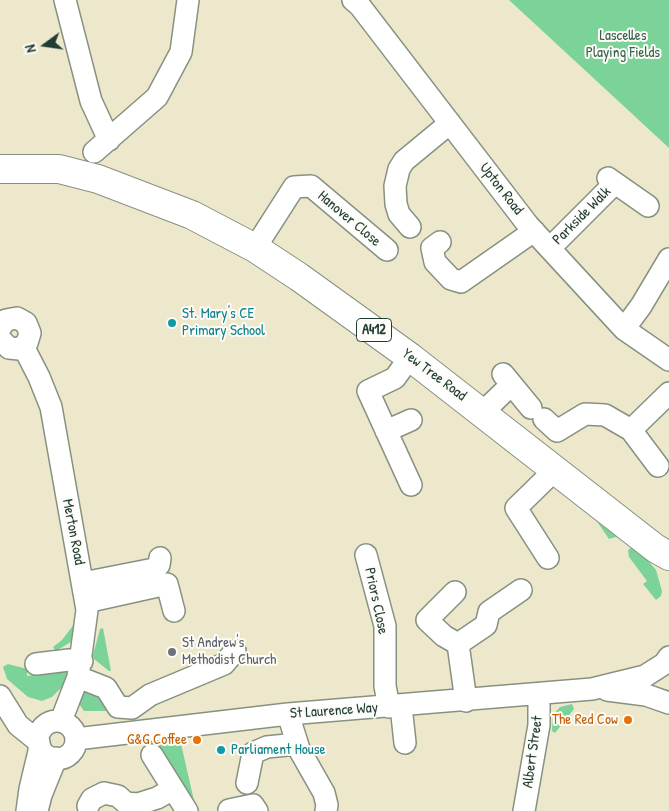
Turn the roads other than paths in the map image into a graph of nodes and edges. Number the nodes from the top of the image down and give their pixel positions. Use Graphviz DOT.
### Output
graph roads {
  1 [pos="65,0"];
  2 [pos="188,0"];
  3 [pos="353,0"];
  4 [pos="450,123"];
  5 [pos="0,169"];
  6 [pos="648,206"];
  7 [pos="410,227"];
  8 [pos="534,231"];
  9 [pos="440,242"];
  10 [pos="254,248"];
  11 [pos="550,248"];
  12 [pos="386,250"];
  13 [pos="669,259"];
  14 [pos="0,328"];
  15 [pos="624,329"];
  16 [pos="0,339"];
  17 [pos="23,346"];
  18 [pos="410,357"];
  19 [pos="669,360"];
  20 [pos="669,393"];
  21 [pos="483,412"];
  22 [pos="411,420"];
  23 [pos="631,430"];
  24 [pos="386,431"];
  25 [pos="658,466"];
  26 [pos="556,469"];
  27 [pos="411,485"];
  28 [pos="662,552"];
  29 [pos="366,555"];
  30 [pos="160,558"];
  31 [pos="548,558"];
  32 [pos="669,572"];
  33 [pos="521,590"];
  34 [pos="455,592"];
  35 [pos="84,593"];
  36 [pos="174,611"];
  37 [pos="458,644"];
  38 [pos="235,651"];
  39 [pos="669,657"];
  40 [pos="36,664"];
  41 [pos="80,669"];
  42 [pos="592,689"];
  43 [pos="539,694"];
  44 [pos="2,699"];
  45 [pos="466,701"];
  46 [pos="669,703"];
  47 [pos="395,706"];
  48 [pos="288,714"];
  49 [pos="56,721"];
  50 [pos="76,739"];
  51 [pos="404,743"];
  52 [pos="297,744"];
  53 [pos="45,749"];
  54 [pos="152,755"];
  55 [pos="247,783"];
  56 [pos="173,789"];
  57 [pos="88,806"];
  58 [pos="229,810"];
  59 [pos="27,811"];
  60 [pos="38,811"];
  61 [pos="187,811"];
  62 [pos="257,811"];
  63 [pos="326,811"];
  64 [pos="524,811"];
  1 -- 2 [label="street"];
  3 -- 4 [label="street, Upton Road"];
  4 -- 7 [label="street"];
  4 -- 8 [label="street, Upton Road"];
  5 -- 10 [label="main road, Yew Tree Road / A412"];
  6 -- 11 [label="street, Parkside Walk"];
  8 -- 9 [label="street"];
  8 -- 11 [label="street, Upton Road"];
  10 -- 12 [label="street, Hanover Close"];
  10 -- 18 [label="main road, Yew Tree Road / A412"];
  11 -- 15 [label="street, Upton Road"];
  13 -- 15 [label="street"];
  14 -- 17 [label="street"];
  15 -- 19 [label="street, Upton Road"];
  16 -- 17 [label="street"];
  17 -- 35 [label="street, Merton Road"];
  18 -- 21 [label="main road, Yew Tree Road / A412"];
  18 -- 24 [label="street"];
  20 -- 23 [label="street"];
  21 -- 23 [label="street"];
  21 -- 26 [label="main road, Yew Tree Road / A412"];
  22 -- 24 [label="street"];
  23 -- 25 [label="street"];
  24 -- 27 [label="street"];
  26 -- 28 [label="main road, Yew Tree Road / A412"];
  26 -- 31 [label="street"];
  28 -- 32 [label="main road, Yew Tree Road / A412"];
  29 -- 47 [label="street, Priors Close"];
  30 -- 35 [label="street"];
  33 -- 37 [label="street"];
  34 -- 37 [label="street"];
  35 -- 36 [label="street"];
  35 -- 41 [label="street, Merton Road"];
  37 -- 45 [label="street"];
  38 -- 41 [label="street"];
  39 -- 42 [label="street, St Laurence Way"];
  40 -- 41 [label="street"];
  41 -- 49 [label="street, Merton Road"];
  42 -- 43 [label="street, St Laurence Way"];
  42 -- 46 [label="street, St Laurence Way"];
  43 -- 45 [label="street, St Laurence Way"];
  43 -- 64 [label="street, Albert Street"];
  44 -- 49 [label="street"];
  44 -- 53 [label="street"];
  45 -- 47 [label="street, St Laurence Way"];
  47 -- 48 [label="street, St Laurence Way"];
  47 -- 51 [label="street, Priors Close"];
  48 -- 50 [label="street, St Laurence Way"];
  48 -- 52 [label="street"];
  49 -- 50 [label="street"];
  49 -- 53 [label="street"];
  50 -- 53 [label="street"];
  52 -- 55 [label="street"];
  52 -- 63 [label="street"];
  53 -- 59 [label="street"];
  53 -- 60 [label="street"];
  54 -- 56 [label="street"];
  56 -- 57 [label="street"];
  56 -- 61 [label="street"];
  58 -- 62 [label="street"];
}
